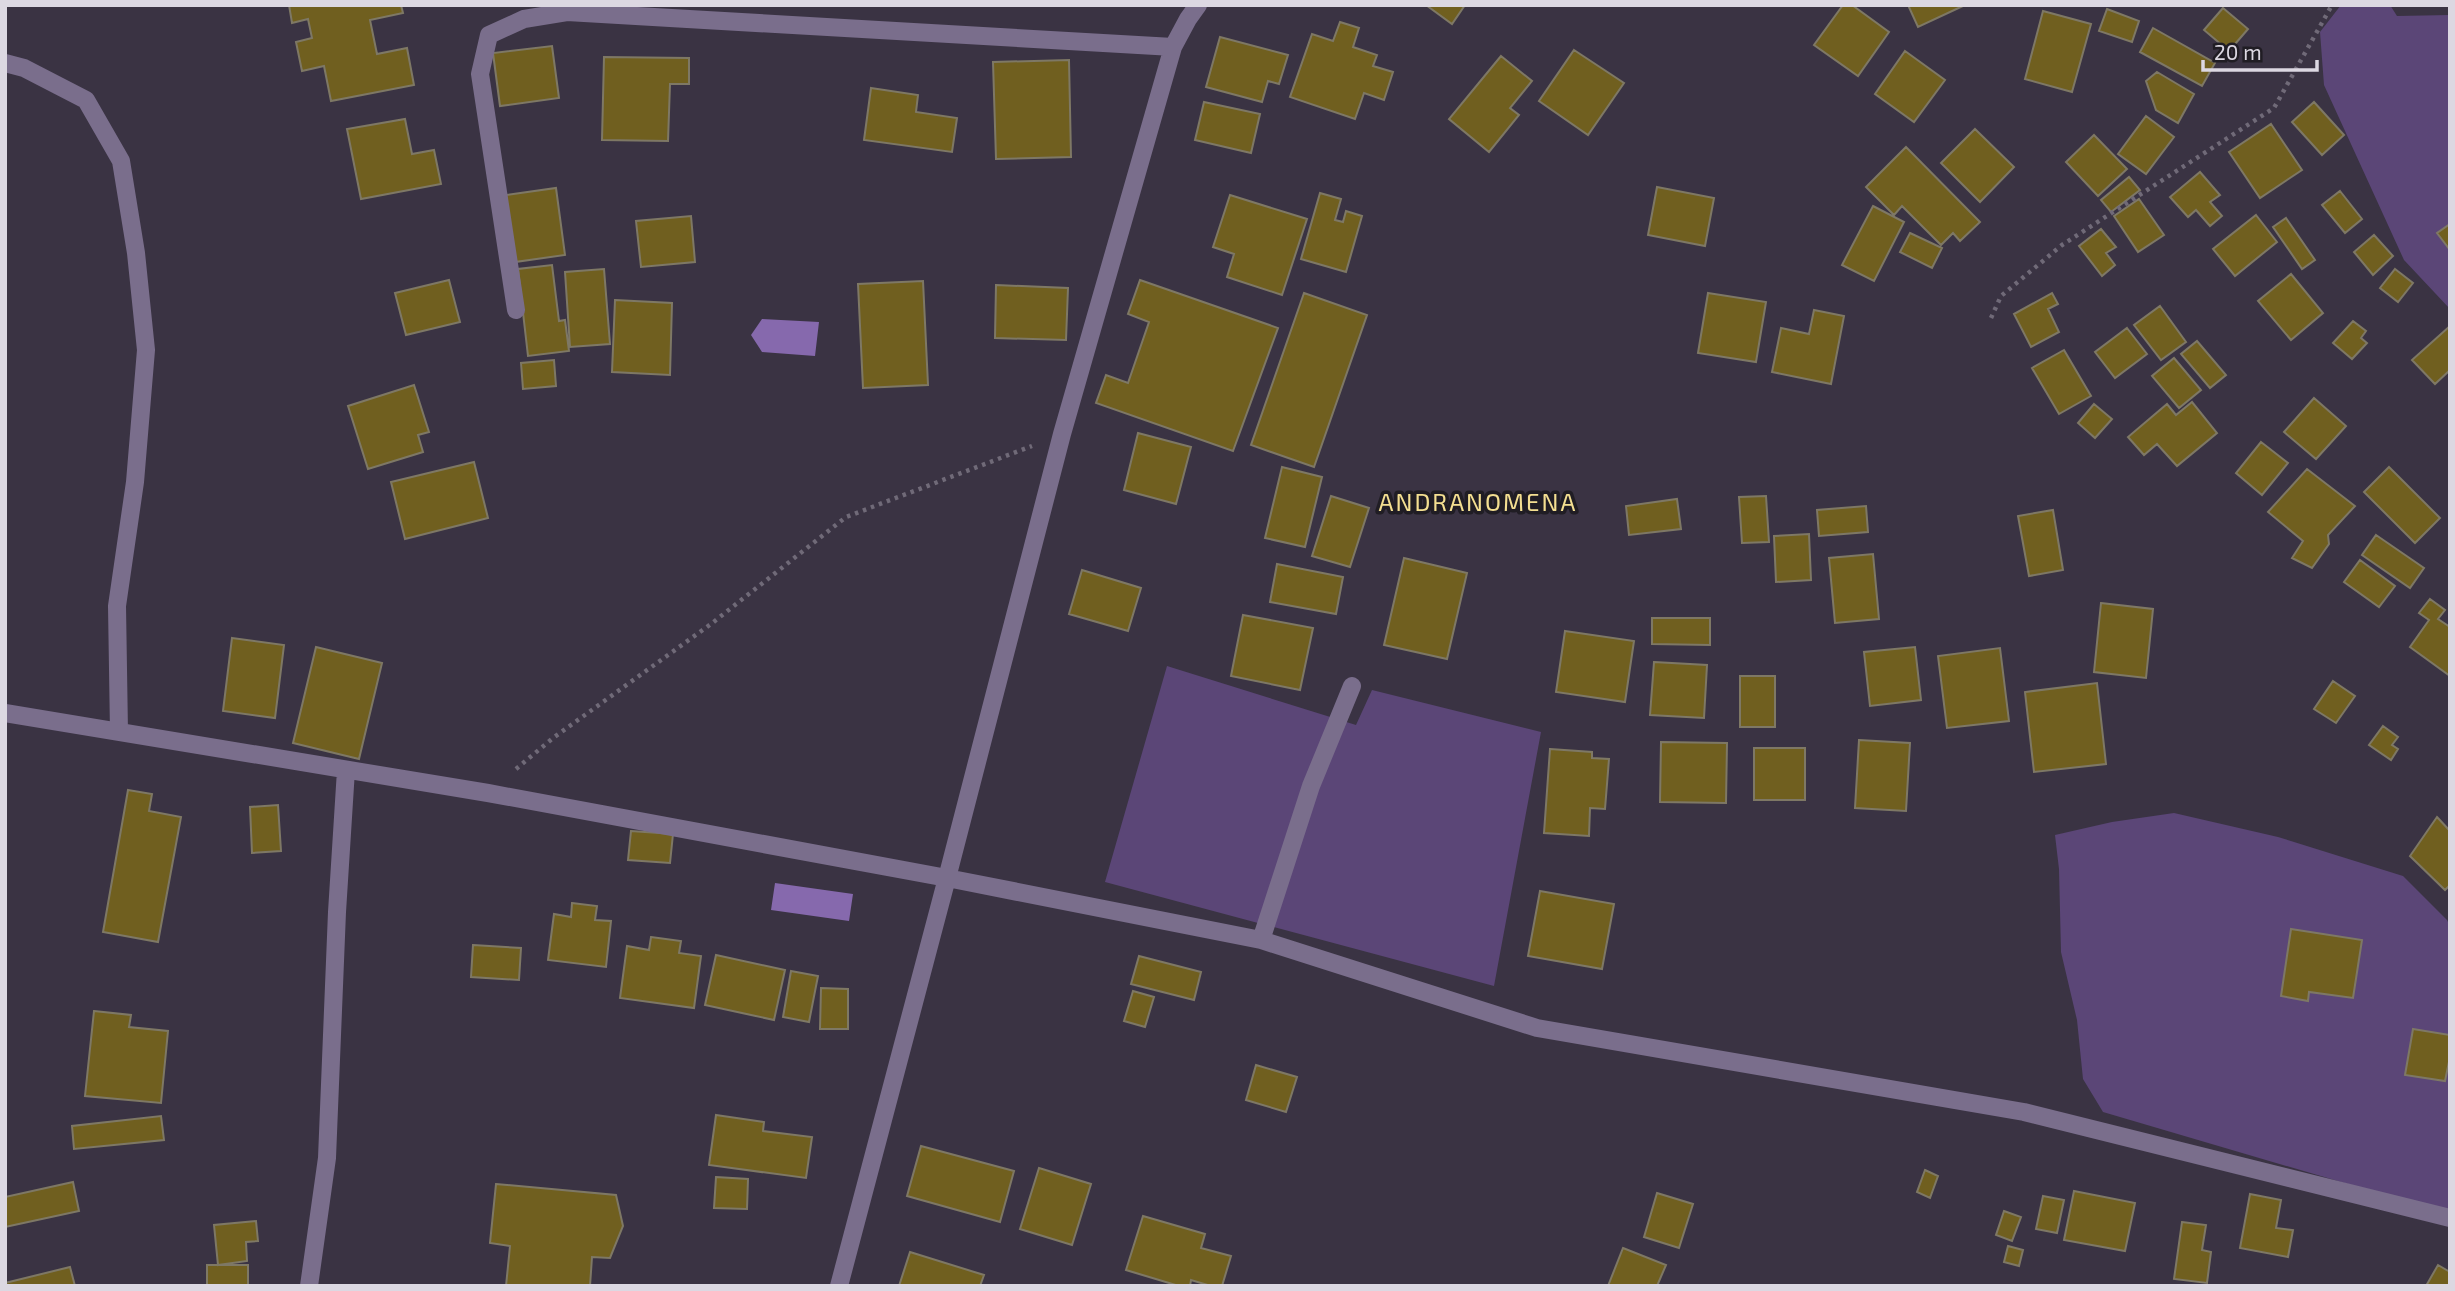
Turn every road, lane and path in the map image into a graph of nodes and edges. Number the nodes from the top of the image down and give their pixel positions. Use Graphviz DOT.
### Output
graph roads {
  1 [pos="1198,5"];
  2 [pos="2332,5"];
  3 [pos="1173,47"];
  4 [pos="5,62"];
  5 [pos="516,310"];
  6 [pos="1991,318"];
  7 [pos="1062,434"];
  8 [pos="1352,686"];
  9 [pos="5,713"];
  10 [pos="119,732"];
  11 [pos="346,770"];
  12 [pos="488,793"];
  13 [pos="947,878"];
  14 [pos="1261,940"];
  15 [pos="2450,1218"];
  16 [pos="309,1286"];
  17 [pos="839,1286"];
  1 -- 3 [label="street"];
  2 -- 6 [label="path"];
  3 -- 5 [label="street"];
  3 -- 7 [label="street"];
  4 -- 10 [label="street"];
  7 -- 12 [label="path"];
  7 -- 13 [label="street"];
  8 -- 14 [label="street"];
  9 -- 10 [label="street"];
  10 -- 11 [label="street"];
  11 -- 12 [label="street"];
  11 -- 16 [label="street"];
  12 -- 13 [label="street"];
  13 -- 14 [label="street"];
  13 -- 17 [label="street"];
  14 -- 15 [label="street"];
}
